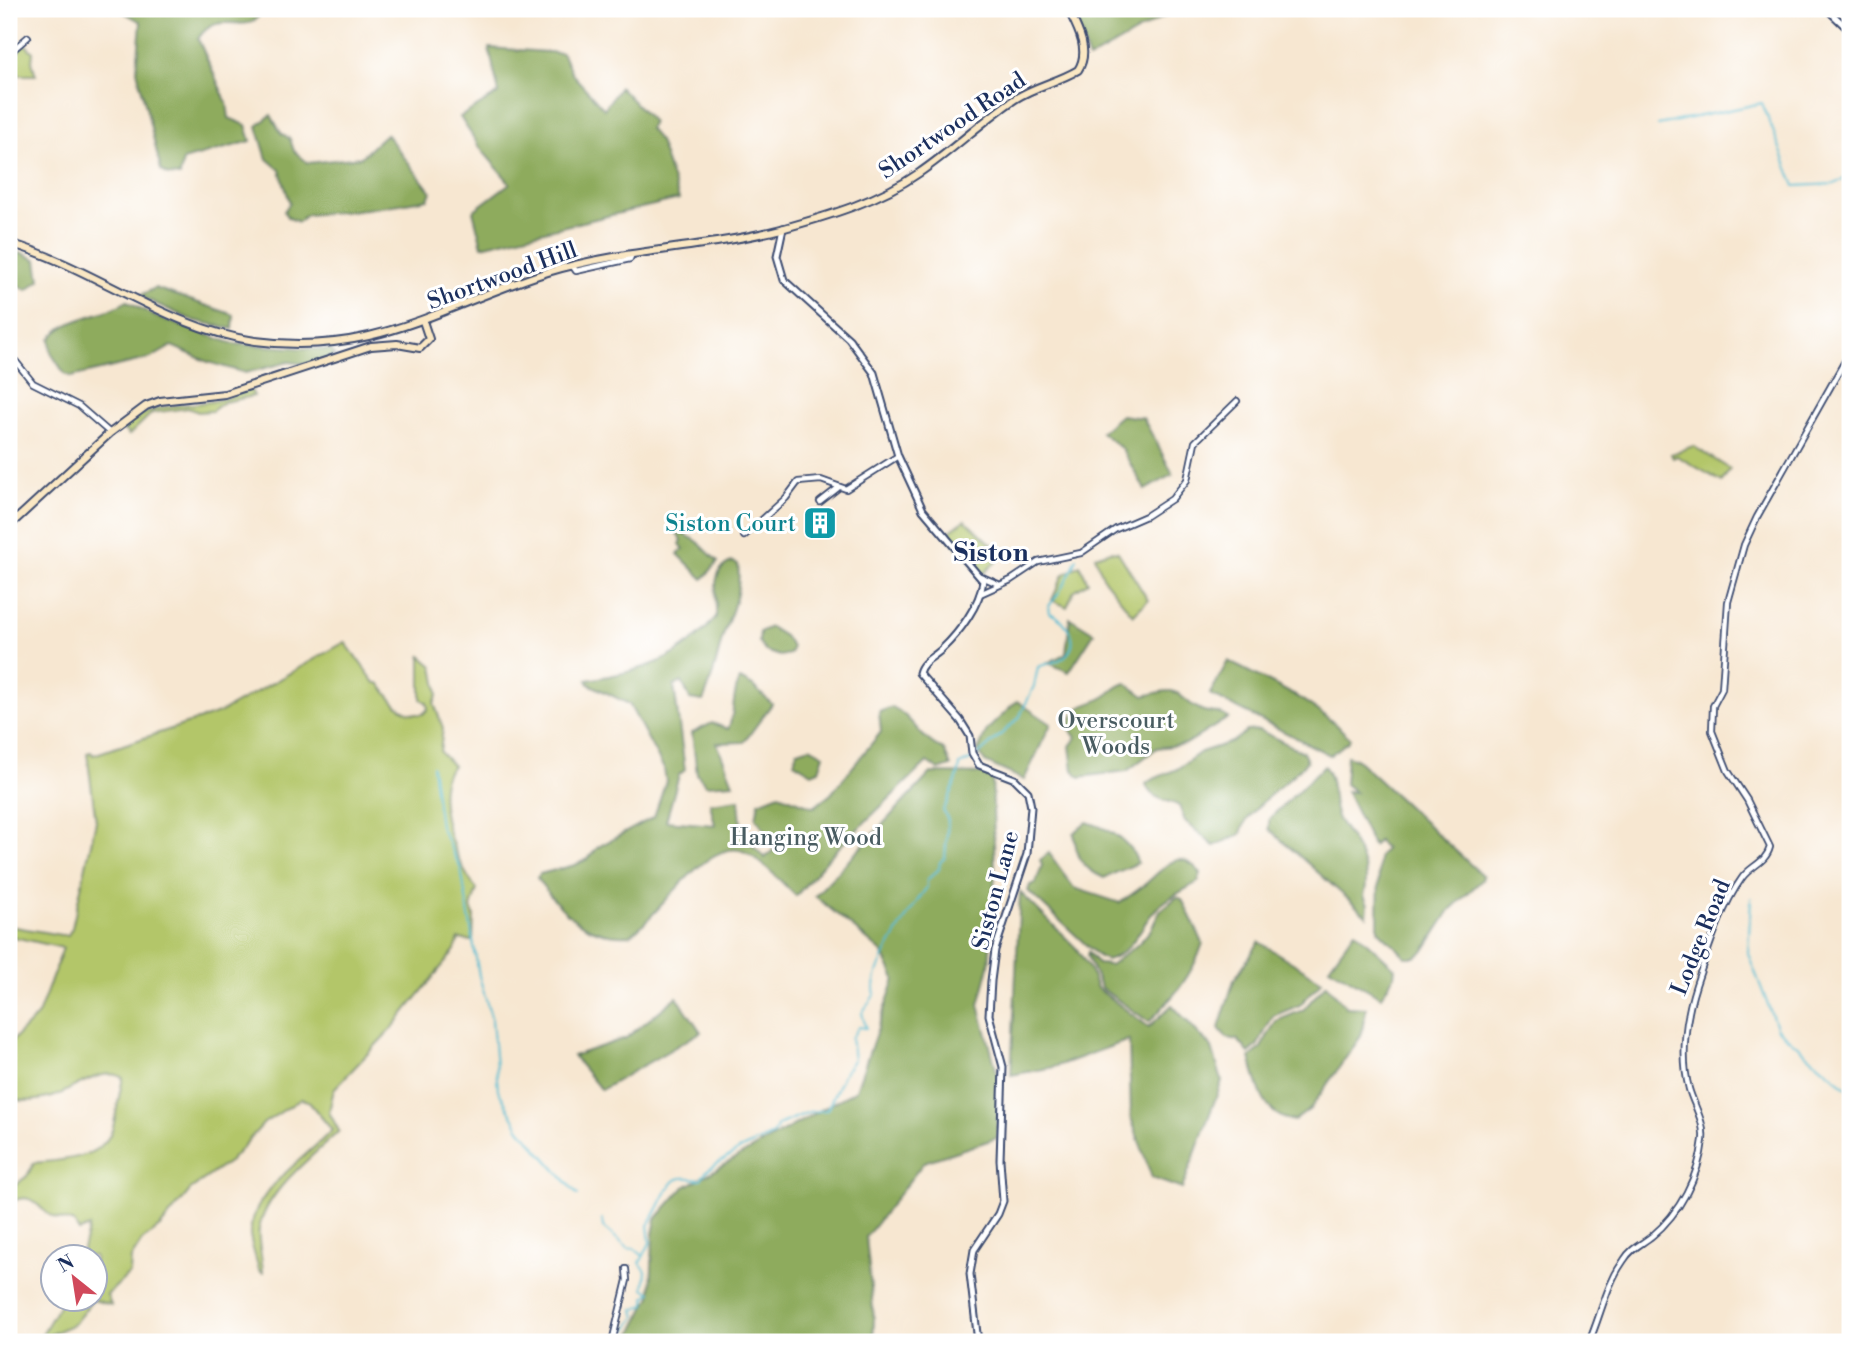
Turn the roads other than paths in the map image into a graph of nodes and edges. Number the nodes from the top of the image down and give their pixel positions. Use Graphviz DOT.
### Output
graph roads {
  1 [pos="1068,9"];
  2 [pos="1827,9"];
  3 [pos="1850,32"];
  4 [pos="28,37"];
  5 [pos="9,61"];
  6 [pos="779,229"];
  7 [pos="9,243"];
  8 [pos="423,321"];
  9 [pos="1850,352"];
  10 [pos="9,353"];
  11 [pos="1237,401"];
  12 [pos="110,433"];
  13 [pos="898,456"];
  14 [pos="838,488"];
  15 [pos="820,502"];
  16 [pos="9,526"];
  17 [pos="744,536"];
  18 [pos="981,576"];
  19 [pos="998,584"];
  20 [pos="980,595"];
  21 [pos="626,1269"];
  22 [pos="1850,1331"];
  23 [pos="612,1342"];
  24 [pos="978,1342"];
  25 [pos="1589,1342"];
  26 [pos="1835,1342"];
  1 -- 6 [label="main road, Shortwood Road"];
  2 -- 3 [label="street"];
  4 -- 5 [label="street"];
  6 -- 8 [label="main road, Shortwood Hill"];
  6 -- 13 [label="street"];
  7 -- 8 [label="main road"];
  8 -- 12 [label="main road, Shortwood Hill"];
  9 -- 25 [label="street, Lodge Road"];
  10 -- 12 [label="street"];
  11 -- 19 [label="street"];
  12 -- 16 [label="main road"];
  13 -- 14 [label="street"];
  13 -- 18 [label="street"];
  14 -- 15 [label="street"];
  14 -- 17 [label="street"];
  18 -- 19 [label="street"];
  18 -- 20 [label="street, Siston Lane"];
  19 -- 20 [label="street"];
  20 -- 24 [label="street, Siston Lane"];
  21 -- 23 [label="street"];
  22 -- 26 [label="street"];
}
